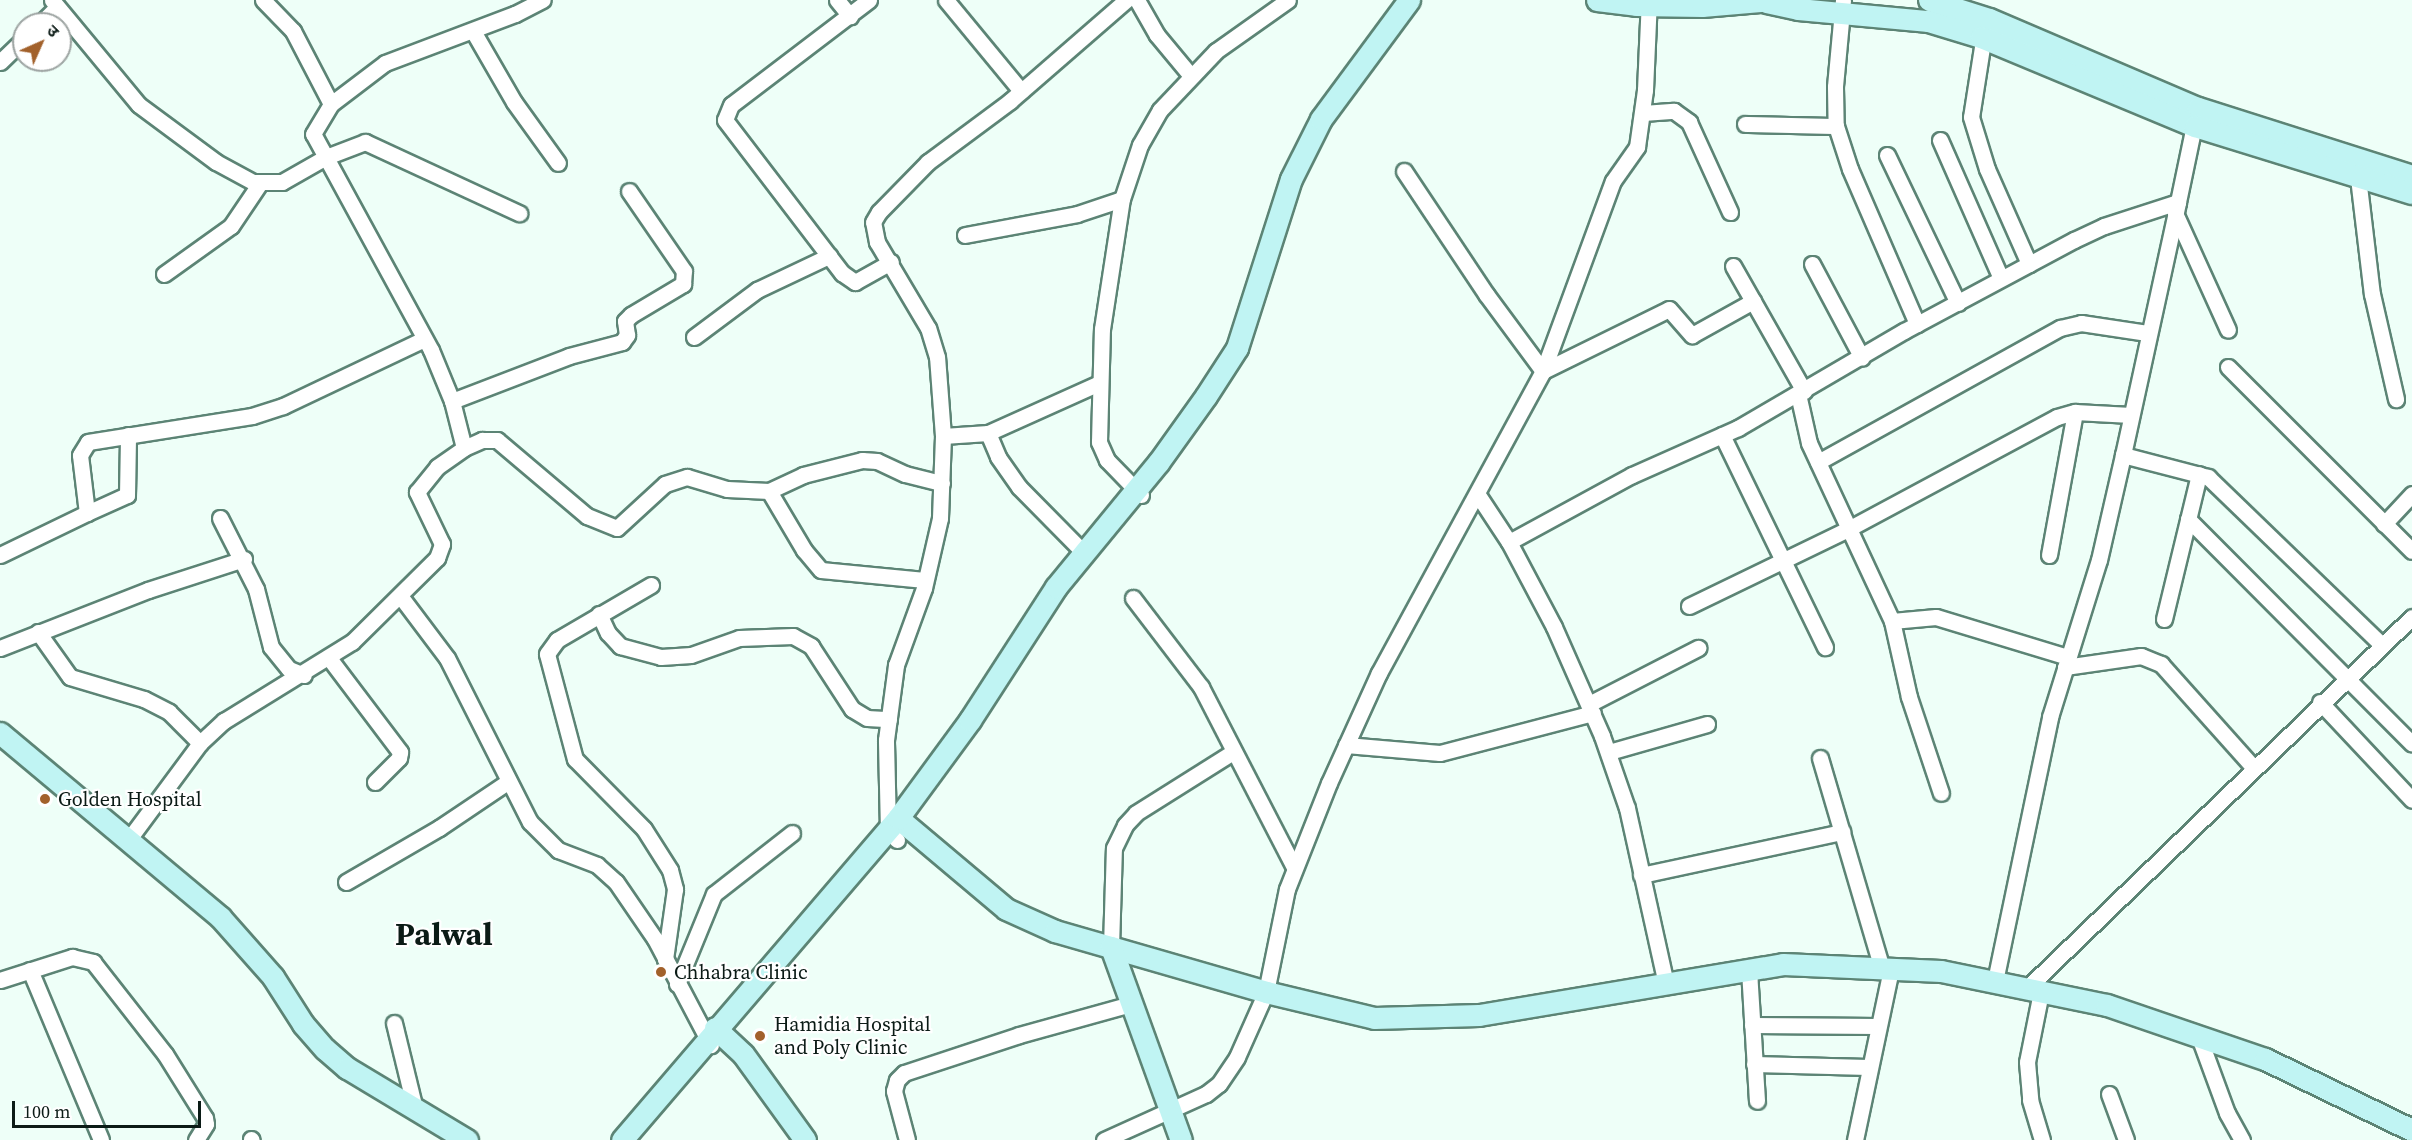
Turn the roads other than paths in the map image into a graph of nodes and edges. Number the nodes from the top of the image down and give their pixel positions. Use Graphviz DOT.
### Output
graph roads {
  1 [pos="263,0"];
  2 [pos="543,0"];
  3 [pos="837,0"];
  4 [pos="869,0"];
  5 [pos="946,0"];
  6 [pos="1126,0"];
  7 [pos="1137,0"];
  8 [pos="1288,0"];
  9 [pos="1399,0"];
  10 [pos="1409,0"];
  11 [pos="1597,0"];
  12 [pos="1929,0"];
  13 [pos="1769,1"];
  14 [pos="1649,3"];
  15 [pos="55,4"];
  16 [pos="1843,6"];
  17 [pos="850,16"];
  18 [pos="1985,28"];
  19 [pos="473,31"];
  20 [pos="12,50"];
  21 [pos="0,62"];
  22 [pos="1191,76"];
  23 [pos="1021,91"];
  24 [pos="331,104"];
  25 [pos="1643,113"];
  26 [pos="2196,117"];
  27 [pos="1745,124"];
  28 [pos="1836,126"];
  29 [pos="1940,140"];
  30 [pos="1887,155"];
  31 [pos="326,157"];
  32 [pos="558,163"];
  33 [pos="2357,168"];
  34 [pos="1404,171"];
  35 [pos="2412,176"];
  36 [pos="260,183"];
  37 [pos="629,191"];
  38 [pos="2412,193"];
  39 [pos="1122,199"];
  40 [pos="2176,208"];
  41 [pos="1730,212"];
  42 [pos="519,213"];
  43 [pos="965,235"];
  44 [pos="829,256"];
  45 [pos="891,262"];
  46 [pos="1812,264"];
  47 [pos="2029,264"];
  48 [pos="1733,266"];
  49 [pos="164,274"];
  50 [pos="2001,278"];
  51 [pos="1753,301"];
  52 [pos="1958,303"];
  53 [pos="1917,324"];
  54 [pos="2228,330"];
  55 [pos="2147,333"];
  56 [pos="694,337"];
  57 [pos="424,339"];
  58 [pos="1862,358"];
  59 [pos="1227,362"];
  60 [pos="2228,367"];
  61 [pos="1542,371"];
  62 [pos="1099,383"];
  63 [pos="1801,392"];
  64 [pos="2396,399"];
  65 [pos="452,401"];
  66 [pos="2075,412"];
  67 [pos="2131,415"];
  68 [pos="988,433"];
  69 [pos="128,435"];
  70 [pos="1722,435"];
  71 [pos="943,436"];
  72 [pos="464,448"];
  73 [pos="2123,455"];
  74 [pos="1818,462"];
  75 [pos="2199,474"];
  76 [pos="942,483"];
  77 [pos="769,491"];
  78 [pos="1138,492"];
  79 [pos="2412,494"];
  80 [pos="1478,495"];
  81 [pos="87,513"];
  82 [pos="220,518"];
  83 [pos="2188,519"];
  84 [pos="2384,524"];
  85 [pos="1850,528"];
  86 [pos="1509,542"];
  87 [pos="2412,551"];
  88 [pos="1083,552"];
  89 [pos="0,555"];
  90 [pos="2049,555"];
  91 [pos="244,559"];
  92 [pos="1782,560"];
  93 [pos="925,580"];
  94 [pos="651,585"];
  95 [pos="401,597"];
  96 [pos="1133,598"];
  97 [pos="1689,606"];
  98 [pos="599,614"];
  99 [pos="2412,617"];
  100 [pos="2164,619"];
  101 [pos="1892,621"];
  102 [pos="38,632"];
  103 [pos="2382,645"];
  104 [pos="1825,647"];
  105 [pos="0,648"];
  106 [pos="1698,648"];
  107 [pos="329,658"];
  108 [pos="2066,662"];
  109 [pos="304,675"];
  110 [pos="2347,677"];
  111 [pos="2320,702"];
  112 [pos="1591,709"];
  113 [pos="889,719"];
  114 [pos="1707,724"];
  115 [pos="0,733"];
  116 [pos="200,743"];
  117 [pos="2412,744"];
  118 [pos="1346,745"];
  119 [pos="1233,752"];
  120 [pos="1609,752"];
  121 [pos="1820,758"];
  122 [pos="2253,767"];
  123 [pos="509,781"];
  124 [pos="375,782"];
  125 [pos="1941,794"];
  126 [pos="2412,800"];
  127 [pos="898,829"];
  128 [pos="1842,832"];
  129 [pos="792,833"];
  130 [pos="129,839"];
  131 [pos="1294,867"];
  132 [pos="1641,875"];
  133 [pos="346,882"];
  134 [pos="1111,947"];
  135 [pos="665,959"];
  136 [pos="1886,969"];
  137 [pos="30,970"];
  138 [pos="1749,970"];
  139 [pos="0,980"];
  140 [pos="1995,981"];
  141 [pos="677,984"];
  142 [pos="1666,984"];
  143 [pos="2034,990"];
  144 [pos="1266,992"];
  145 [pos="1131,1004"];
  146 [pos="394,1023"];
  147 [pos="1752,1025"];
  148 [pos="1877,1026"];
  149 [pos="713,1036"];
  150 [pos="2199,1037"];
  151 [pos="1754,1064"];
  152 [pos="1868,1066"];
  153 [pos="2109,1094"];
  154 [pos="1757,1101"];
  155 [pos="415,1109"];
  156 [pos="1170,1111"];
  157 [pos="2412,1130"];
  158 [pos="101,1140"];
  159 [pos="196,1140"];
  160 [pos="468,1140"];
  161 [pos="622,1140"];
  162 [pos="637,1140"];
  163 [pos="805,1140"];
  164 [pos="907,1140"];
  165 [pos="1104,1140"];
  166 [pos="1181,1140"];
  167 [pos="1855,1140"];
  168 [pos="2042,1140"];
  169 [pos="2126,1140"];
  170 [pos="2242,1140"];
  1 -- 24 [label="street"];
  2 -- 19 [label="street"];
  3 -- 17 [label="street"];
  4 -- 17 [label="street"];
  5 -- 23 [label="street"];
  6 -- 23 [label="street"];
  7 -- 22 [label="street"];
  8 -- 22 [label="street"];
  9 -- 59 [label="street"];
  10 -- 59 [label="street"];
  11 -- 14 [label="street"];
  12 -- 18 [label="street"];
  13 -- 14 [label="street"];
  13 -- 16 [label="street"];
  14 -- 25 [label="street"];
  15 -- 36 [label="street"];
  16 -- 18 [label="street"];
  16 -- 28 [label="street"];
  17 -- 44 [label="street"];
  18 -- 26 [label="street"];
  18 -- 47 [label="street"];
  19 -- 24 [label="street"];
  19 -- 32 [label="street"];
  20 -- 21 [label="street"];
  22 -- 39 [label="street"];
  23 -- 45 [label="street"];
  24 -- 31 [label="street"];
  25 -- 41 [label="street"];
  25 -- 61 [label="street"];
  26 -- 33 [label="street"];
  26 -- 40 [label="street"];
  27 -- 28 [label="street"];
  28 -- 53 [label="street"];
  29 -- 50 [label="street"];
  30 -- 52 [label="street"];
  31 -- 36 [label="street"];
  31 -- 42 [label="street"];
  31 -- 57 [label="street"];
  33 -- 35 [label="street"];
  33 -- 38 [label="street"];
  33 -- 64 [label="street"];
  34 -- 61 [label="street"];
  36 -- 49 [label="street"];
  37 -- 65 [label="street"];
  39 -- 43 [label="street"];
  39 -- 62 [label="street"];
  40 -- 47 [label="street"];
  40 -- 54 [label="street"];
  40 -- 55 [label="street"];
  44 -- 45 [label="street"];
  44 -- 56 [label="street"];
  45 -- 71 [label="street"];
  46 -- 58 [label="street"];
  47 -- 50 [label="street"];
  48 -- 51 [label="street"];
  50 -- 52 [label="street"];
  51 -- 61 [label="street"];
  51 -- 63 [label="street"];
  52 -- 53 [label="street"];
  53 -- 58 [label="street"];
  55 -- 67 [label="street"];
  55 -- 74 [label="street"];
  57 -- 65 [label="street"];
  57 -- 69 [label="street"];
  58 -- 63 [label="street"];
  59 -- 78 [label="street"];
  60 -- 84 [label="street"];
  61 -- 80 [label="street"];
  62 -- 68 [label="street"];
  62 -- 78 [label="street"];
  63 -- 70 [label="street"];
  63 -- 74 [label="street"];
  65 -- 72 [label="street"];
  66 -- 67 [label="street"];
  66 -- 85 [label="street"];
  66 -- 90 [label="street"];
  67 -- 73 [label="street"];
  68 -- 71 [label="street"];
  68 -- 88 [label="street"];
  69 -- 81 [label="street"];
  69 -- 81 [label="street"];
  70 -- 86 [label="street"];
  70 -- 92 [label="street"];
  71 -- 76 [label="street"];
  72 -- 77 [label="street"];
  72 -- 95 [label="street"];
  73 -- 75 [label="street"];
  73 -- 108 [label="street"];
  74 -- 85 [label="street"];
  75 -- 83 [label="street"];
  75 -- 103 [label="street"];
  76 -- 77 [label="street"];
  76 -- 93 [label="street"];
  77 -- 93 [label="street"];
  78 -- 88 [label="street"];
  78 -- 127 [label="street"];
  79 -- 84 [label="street"];
  80 -- 86 [label="street"];
  80 -- 118 [label="street"];
  81 -- 89 [label="street"];
  82 -- 91 [label="street"];
  83 -- 100 [label="street"];
  83 -- 110 [label="street"];
  84 -- 87 [label="street"];
  85 -- 92 [label="street"];
  85 -- 101 [label="street"];
  86 -- 112 [label="street"];
  88 -- 127 [label="street"];
  91 -- 102 [label="street"];
  91 -- 109 [label="street"];
  92 -- 97 [label="street"];
  92 -- 104 [label="street"];
  93 -- 113 [label="street"];
  94 -- 98 [label="street"];
  95 -- 107 [label="street"];
  95 -- 123 [label="street"];
  96 -- 119 [label="street"];
  98 -- 113 [label="street"];
  98 -- 135 [label="street"];
  99 -- 103 [label="street"];
  101 -- 108 [label="street"];
  101 -- 125 [label="street"];
  102 -- 105 [label="street"];
  102 -- 116 [label="street"];
  103 -- 110 [label="street"];
  106 -- 112 [label="street"];
  107 -- 109 [label="street"];
  107 -- 124 [label="street"];
  108 -- 122 [label="street"];
  108 -- 140 [label="street"];
  109 -- 116 [label="street"];
  110 -- 111 [label="street"];
  110 -- 117 [label="street"];
  111 -- 122 [label="street"];
  111 -- 126 [label="street"];
  112 -- 118 [label="street"];
  112 -- 120 [label="street"];
  113 -- 127 [label="street"];
  114 -- 120 [label="street"];
  115 -- 130 [label="street"];
  116 -- 130 [label="street"];
  118 -- 131 [label="street"];
  119 -- 131 [label="street"];
  119 -- 134 [label="street"];
  120 -- 132 [label="street"];
  121 -- 128 [label="street"];
  122 -- 143 [label="street"];
  123 -- 133 [label="street"];
  123 -- 135 [label="street"];
  127 -- 134 [label="street"];
  127 -- 149 [label="street"];
  128 -- 132 [label="street"];
  128 -- 136 [label="street"];
  129 -- 141 [label="street"];
  130 -- 155 [label="street"];
  131 -- 144 [label="street"];
  132 -- 142 [label="street"];
  134 -- 144 [label="street"];
  134 -- 145 [label="street"];
  135 -- 141 [label="street"];
  136 -- 138 [label="street"];
  136 -- 140 [label="street"];
  136 -- 148 [label="street"];
  137 -- 139 [label="street"];
  137 -- 158 [label="street"];
  137 -- 159 [label="street"];
  138 -- 142 [label="street"];
  138 -- 147 [label="street"];
  140 -- 143 [label="street"];
  141 -- 149 [label="street"];
  142 -- 144 [label="street"];
  143 -- 150 [label="street"];
  143 -- 168 [label="street"];
  144 -- 156 [label="street"];
  145 -- 156 [label="street"];
  145 -- 164 [label="street"];
  146 -- 155 [label="street"];
  147 -- 148 [label="street"];
  147 -- 151 [label="street"];
  148 -- 152 [label="street"];
  149 -- 161 [label="street"];
  149 -- 162 [label="street"];
  149 -- 163 [label="street"];
  150 -- 157 [label="street"];
  150 -- 170 [label="street"];
  151 -- 152 [label="street"];
  151 -- 154 [label="street"];
  152 -- 167 [label="street"];
  153 -- 169 [label="street"];
  155 -- 160 [label="street"];
  156 -- 165 [label="street"];
  156 -- 166 [label="street"];
}
